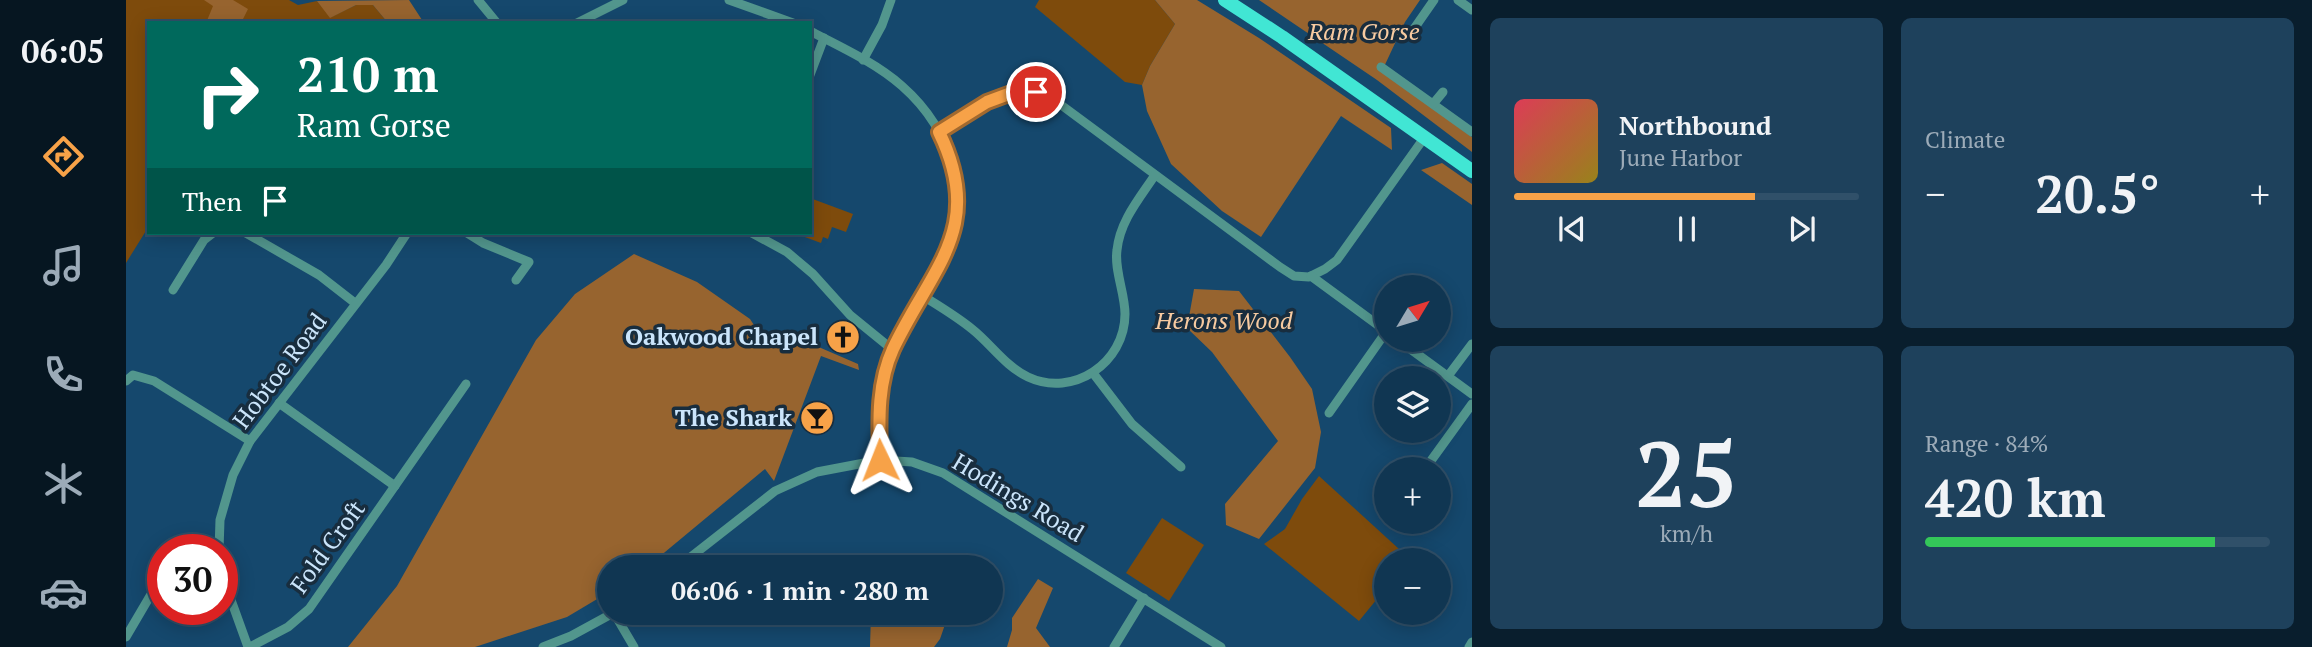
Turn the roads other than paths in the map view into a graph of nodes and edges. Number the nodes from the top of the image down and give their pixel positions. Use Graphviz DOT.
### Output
graph roads {
  1 [pos="478,0"];
  2 [pos="623,0"];
  3 [pos="891,0"];
  4 [pos="1225,0"];
  5 [pos="1434,0"];
  6 [pos="1458,0"];
  7 [pos="735,1"];
  8 [pos="1472,10"];
  9 [pos="495,21"];
  10 [pos="581,21"];
  11 [pos="788,21"];
  12 [pos="812,33"];
  13 [pos="1412,33"];
  14 [pos="824,38"];
  15 [pos="863,60"];
  16 [pos="1381,67"];
  17 [pos="812,70"];
  18 [pos="1443,92"];
  19 [pos="1433,104"];
  20 [pos="939,132"];
  21 [pos="1472,132"];
  22 [pos="1424,138"];
  23 [pos="1472,171"];
  24 [pos="1155,175"];
  25 [pos="210,235"];
  26 [pos="249,235"];
  27 [pos="406,235"];
  28 [pos="470,235"];
  29 [pos="756,235"];
  30 [pos="1311,276"];
  31 [pos="516,280"];
  32 [pos="173,290"];
  33 [pos="923,296"];
  34 [pos="355,303"];
  35 [pos="1374,322"];
  36 [pos="1472,344"];
  37 [pos="1374,348"];
  38 [pos="893,350"];
  39 [pos="1415,352"];
  40 [pos="1434,366"];
  41 [pos="1451,372"];
  42 [pos="1093,373"];
  43 [pos="1451,378"];
  44 [pos="126,381"];
  45 [pos="466,384"];
  46 [pos="1472,394"];
  47 [pos="279,403"];
  48 [pos="1472,404"];
  49 [pos="1329,413"];
  50 [pos="250,440"];
  51 [pos="1434,457"];
  52 [pos="880,460"];
  53 [pos="1181,467"];
  54 [pos="395,486"];
  55 [pos="220,534"];
  56 [pos="692,555"];
  57 [pos="1144,598"];
  58 [pos="147,601"];
  59 [pos="238,618"];
  60 [pos="597,622"];
  61 [pos="621,625"];
  62 [pos="126,637"];
  63 [pos="1472,642"];
  64 [pos="249,647"];
  65 [pos="543,647"];
  66 [pos="634,647"];
  67 [pos="1114,647"];
  68 [pos="1221,647"];
  69 [pos="1469,647"];
  1 -- 9 [label="street"];
  2 -- 10 [label="street"];
  3 -- 15 [label="street"];
  4 -- 22 [label="main road"];
  5 -- 13 [label="street"];
  6 -- 8 [label="street"];
  7 -- 11 [label="street"];
  12 -- 14 [label="street"];
  14 -- 15 [label="street"];
  14 -- 17 [label="street"];
  15 -- 20 [label="street"];
  16 -- 19 [label="street"];
  18 -- 19 [label="street"];
  19 -- 21 [label="street"];
  20 -- 24 [label="street"];
  20 -- 33 [label="street"];
  22 -- 23 [label="main road"];
  22 -- 30 [label="street"];
  24 -- 30 [label="street"];
  24 -- 42 [label="street"];
  25 -- 32 [label="street"];
  26 -- 34 [label="street"];
  27 -- 34 [label="street, Hobtoe Road"];
  28 -- 31 [label="street"];
  29 -- 38 [label="street"];
  30 -- 35 [label="street"];
  33 -- 38 [label="street"];
  33 -- 42 [label="street"];
  34 -- 47 [label="street, Hobtoe Road"];
  36 -- 41 [label="street"];
  37 -- 49 [label="street"];
  38 -- 52 [label="street"];
  39 -- 40 [label="street"];
  42 -- 53 [label="street"];
  43 -- 46 [label="street"];
  44 -- 50 [label="street"];
  45 -- 54 [label="street, Fold Croft"];
  47 -- 50 [label="street, Hobtoe Road"];
  47 -- 54 [label="street, Fold Croft"];
  48 -- 51 [label="street"];
  50 -- 55 [label="street, Hobtoe Road"];
  52 -- 56 [label="street, Hodings Road"];
  52 -- 57 [label="street, Hodings Road"];
  54 -- 64 [label="street, Fold Croft"];
  57 -- 67 [label="street"];
  57 -- 68 [label="street, Hodings Road"];
  58 -- 62 [label="street"];
  59 -- 64 [label="street"];
  60 -- 65 [label="street"];
  61 -- 66 [label="street"];
  63 -- 69 [label="street"];
}
